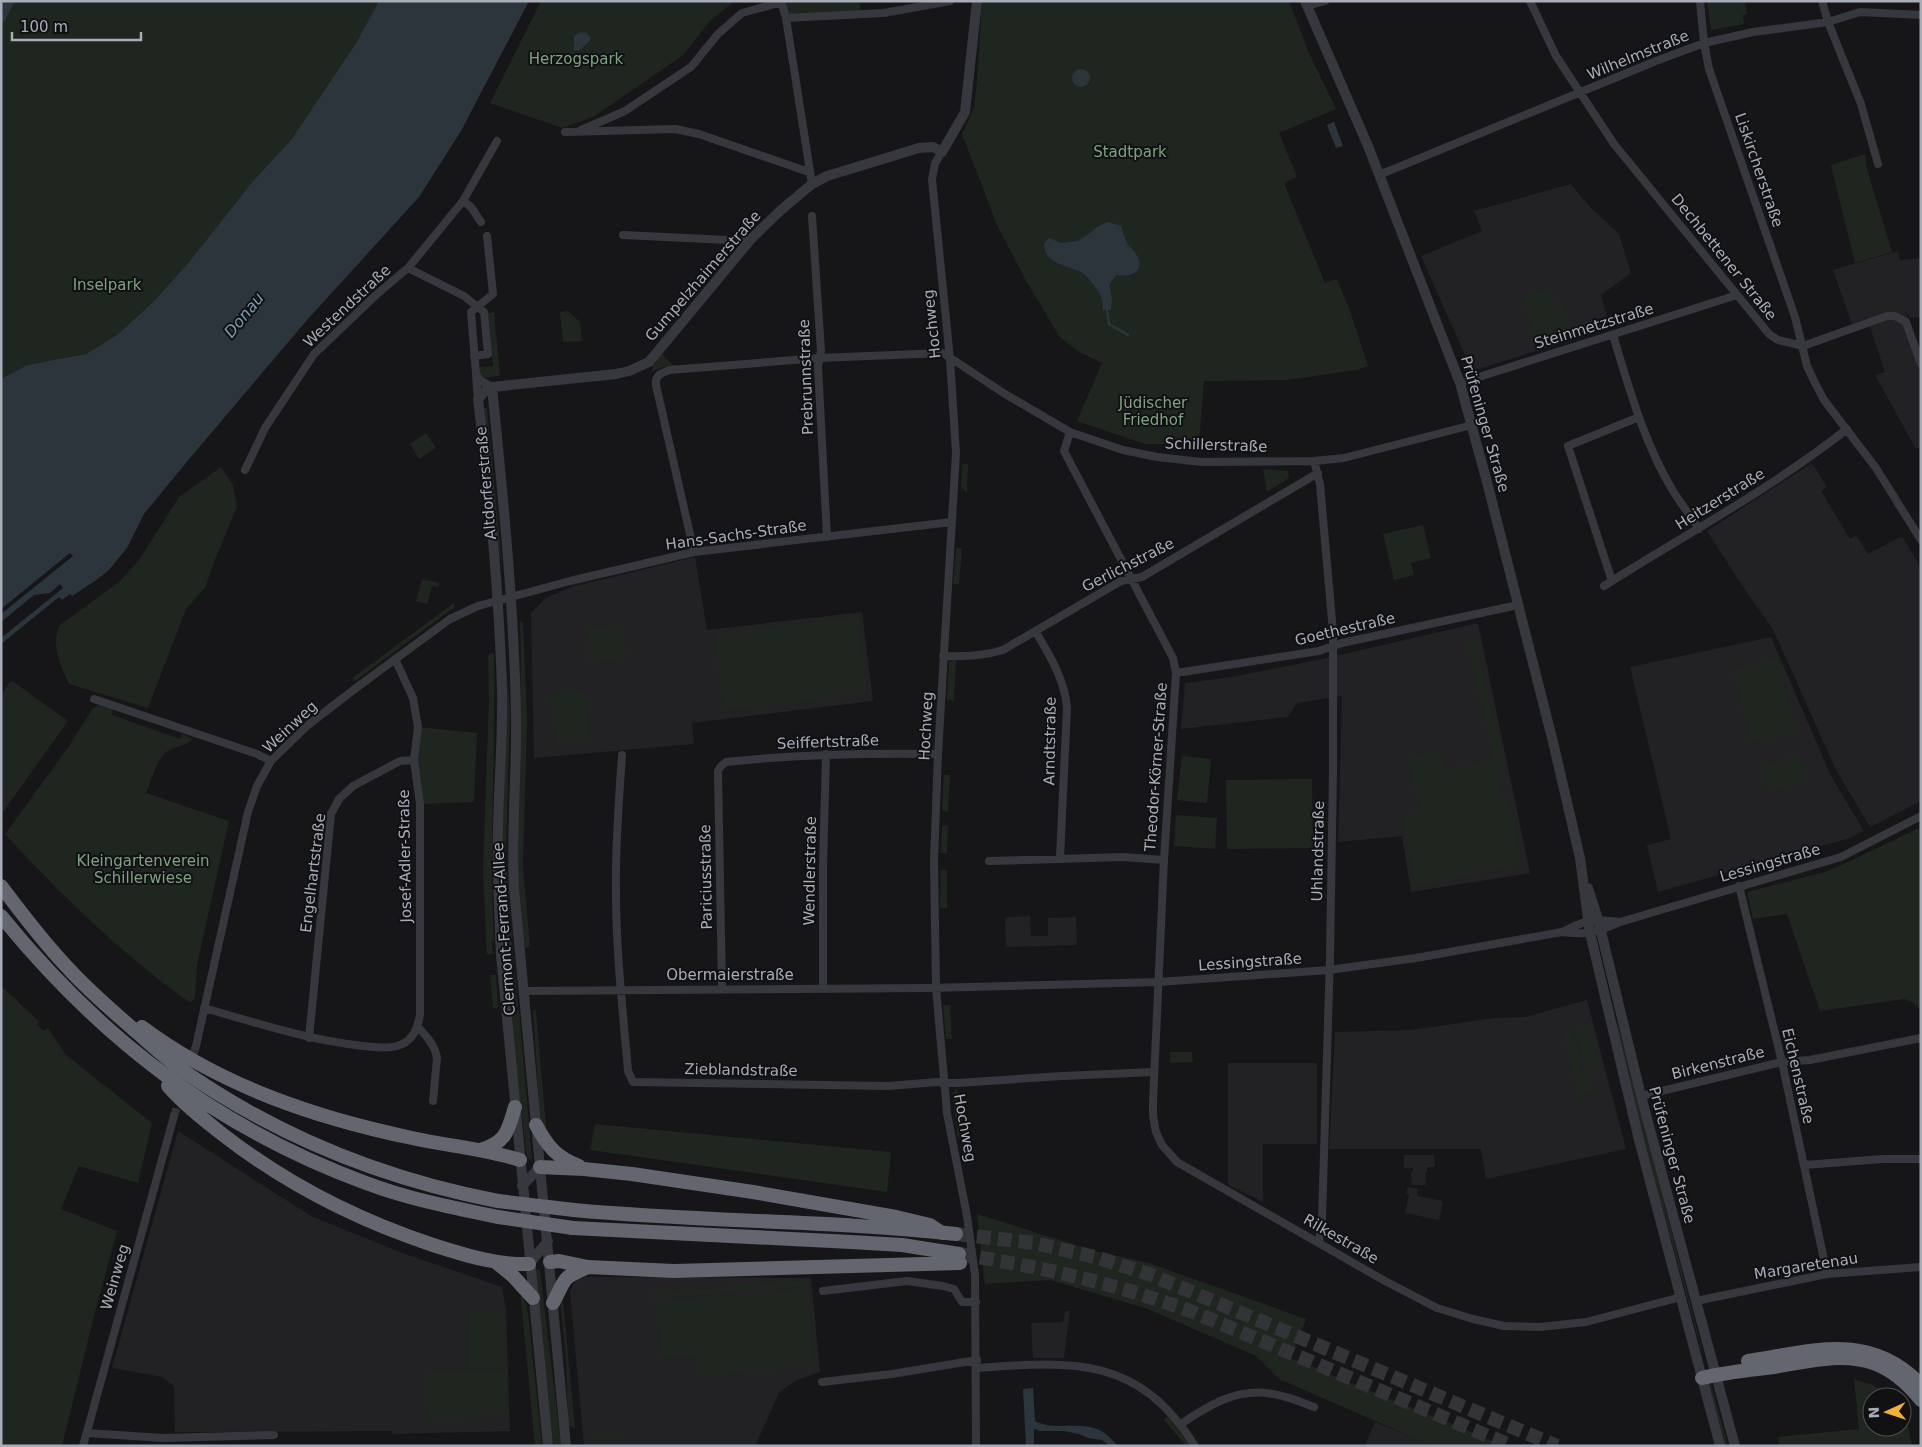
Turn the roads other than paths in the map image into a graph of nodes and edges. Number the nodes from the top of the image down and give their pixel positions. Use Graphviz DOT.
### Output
graph roads {
  1 [pos="950,1"];
  2 [pos="976,1"];
  3 [pos="1325,1"];
  4 [pos="1530,1"];
  5 [pos="1700,1"];
  6 [pos="1822,1"];
  7 [pos="782,2"];
  8 [pos="1306,4"];
  9 [pos="1921,15"];
  10 [pos="786,18"];
  11 [pos="1828,22"];
  12 [pos="1704,43"];
  13 [pos="1580,93"];
  14 [pos="565,132"];
  15 [pos="577,132"];
  16 [pos="497,141"];
  17 [pos="942,152"];
  18 [pos="1878,164"];
  19 [pos="809,172"];
  20 [pos="1379,175"];
  21 [pos="812,184"];
  22 [pos="463,201"];
  23 [pos="812,216"];
  24 [pos="481,222"];
  25 [pos="623,235"];
  26 [pos="487,236"];
  27 [pos="749,241"];
  28 [pos="408,268"];
  29 [pos="1737,295"];
  30 [pos="478,307"];
  31 [pos="1613,334"];
  32 [pos="1803,346"];
  33 [pos="474,356"];
  34 [pos="819,358"];
  35 [pos="950,359"];
  36 [pos="1921,364"];
  37 [pos="476,374"];
  38 [pos="1460,383"];
  39 [pos="492,387"];
  40 [pos="478,399"];
  41 [pos="1638,417"];
  42 [pos="1472,425"];
  43 [pos="1847,429"];
  44 [pos="1070,432"];
  45 [pos="1314,461"];
  46 [pos="245,470"];
  47 [pos="1318,473"];
  48 [pos="952,522"];
  49 [pos="1699,529"];
  50 [pos="827,537"];
  51 [pos="1921,540"];
  52 [pos="694,552"];
  53 [pos="1131,579"];
  54 [pos="1612,581"];
  55 [pos="1604,586"];
  56 [pos="512,598"];
  57 [pos="498,601"];
  58 [pos="1518,605"];
  59 [pos="1036,632"];
  60 [pos="1333,646"];
  61 [pos="943,656"];
  62 [pos="395,659"];
  63 [pos="1176,673"];
  64 [pos="94,699"];
  65 [pos="826,754"];
  66 [pos="938,754"];
  67 [pos="622,755"];
  68 [pos="414,760"];
  69 [pos="271,761"];
  70 [pos="720,766"];
  71 [pos="1921,816"];
  72 [pos="1060,858"];
  73 [pos="1164,860"];
  74 [pos="989,861"];
  75 [pos="1,886"];
  76 [pos="1739,886"];
  77 [pos="1,916"];
  78 [pos="1593,920"];
  79 [pos="1620,922"];
  80 [pos="1562,932"];
  81 [pos="1601,932"];
  82 [pos="1590,933"];
  83 [pos="68,968"];
  84 [pos="1330,970"];
  85 [pos="1158,982"];
  86 [pos="936,987"];
  87 [pos="823,988"];
  88 [pos="620,989"];
  89 [pos="722,989"];
  90 [pos="523,991"];
  91 [pos="204,1008"];
  92 [pos="418,1027"];
  93 [pos="309,1038"];
  94 [pos="1921,1038"];
  95 [pos="196,1046"];
  96 [pos="1782,1062"];
  97 [pos="154,1068"];
  98 [pos="1154,1072"];
  99 [pos="944,1083"];
  100 [pos="1641,1096"];
  101 [pos="434,1101"];
  102 [pos="515,1107"];
  103 [pos="174,1116"];
  104 [pos="536,1126"];
  105 [pos="479,1150"];
  106 [pos="1921,1159"];
  107 [pos="520,1160"];
  108 [pos="1804,1165"];
  109 [pos="540,1167"];
  110 [pos="584,1169"];
  111 [pos="522,1186"];
  112 [pos="548,1241"];
  113 [pos="1319,1242"];
  114 [pos="550,1262"];
  115 [pos="497,1263"];
  116 [pos="529,1264"];
  117 [pos="588,1267"];
  118 [pos="1921,1267"];
  119 [pos="1828,1274"];
  120 [pos="823,1291"];
  121 [pos="1681,1297"];
  122 [pos="533,1298"];
  123 [pos="1696,1301"];
  124 [pos="976,1302"];
  125 [pos="553,1303"];
  126 [pos="977,1364"];
  127 [pos="1715,1370"];
  128 [pos="1701,1375"];
  129 [pos="822,1382"];
  130 [pos="1921,1385"];
  131 [pos="1921,1400"];
  132 [pos="1314,1407"];
  133 [pos="1181,1424"];
  134 [pos="87,1433"];
  135 [pos="274,1435"];
  136 [pos="83,1446"];
  137 [pos="548,1446"];
  138 [pos="566,1446"];
  139 [pos="976,1446"];
  140 [pos="1195,1446"];
  141 [pos="1720,1446"];
  142 [pos="1735,1446"];
  1 -- 10 [label="street"];
  2 -- 17 [label="street"];
  3 -- 8 [label="street"];
  4 -- 13 [label="street, Dechbettener Straße"];
  5 -- 12 [label="street, Liskircherstraße"];
  6 -- 11 [label="street"];
  7 -- 10 [label="street"];
  7 -- 15 [label="street"];
  8 -- 20 [label="street, Prüfeninger Straße"];
  9 -- 11 [label="street, Wilhelmstraße"];
  10 -- 19 [label="street"];
  11 -- 12 [label="street, Wilhelmstraße"];
  11 -- 18 [label="street"];
  12 -- 13 [label="street, Wilhelmstraße"];
  12 -- 32 [label="street, Liskircherstraße"];
  13 -- 20 [label="street, Wilhelmstraße"];
  13 -- 29 [label="street, Dechbettener Straße"];
  14 -- 15 [label="street"];
  15 -- 19 [label="street"];
  16 -- 22 [label="street, Westendstraße"];
  17 -- 21 [label="street, Gumpelzhaimerstraße"];
  17 -- 35 [label="street, Hochweg"];
  19 -- 21 [label="street"];
  20 -- 38 [label="street, Prüfeninger Straße"];
  21 -- 27 [label="street, Gumpelzhaimerstraße"];
  22 -- 24 [label="street"];
  22 -- 28 [label="street, Westendstraße"];
  23 -- 34 [label="street, Prebrunnstraße"];
  25 -- 27 [label="street"];
  26 -- 30 [label="street, Altdorferstraße"];
  27 -- 39 [label="street, Gumpelzhaimerstraße"];
  28 -- 30 [label="street, Westendstraße"];
  28 -- 46 [label="street, Westendstraße"];
  29 -- 31 [label="street, Steinmetzstraße"];
  29 -- 32 [label="street, Dechbettener Straße"];
  30 -- 33 [label="street, Altdorferstraße"];
  30 -- 33 [label="street"];
  31 -- 38 [label="street, Steinmetzstraße"];
  31 -- 41 [label="street"];
  32 -- 36 [label="street"];
  32 -- 43 [label="street"];
  33 -- 37 [label="street, Altdorferstraße"];
  34 -- 35 [label="street, Schillerstraße"];
  34 -- 50 [label="street, Prebrunnstraße"];
  34 -- 52 [label="street, Schillerstraße"];
  35 -- 44 [label="street, Schillerstraße"];
  35 -- 48 [label="street, Hochweg"];
  37 -- 39 [label="street"];
  37 -- 40 [label="street, Altdorferstraße"];
  38 -- 42 [label="street, Prüfeninger Straße"];
  39 -- 40 [label="street"];
  39 -- 56 [label="street, Altdorferstraße"];
  40 -- 57 [label="street, Altdorferstraße"];
  41 -- 49 [label="street"];
  41 -- 54 [label="street"];
  42 -- 45 [label="street, Schillerstraße"];
  42 -- 58 [label="street, Prüfeninger Straße"];
  43 -- 49 [label="street, Heitzerstraße"];
  43 -- 51 [label="street"];
  44 -- 45 [label="street, Schillerstraße"];
  44 -- 53 [label="street, Theodor-Körner-Straße"];
  45 -- 47 [label="street, Uhlandstraße"];
  47 -- 53 [label="street, Gerlichstraße"];
  47 -- 60 [label="street, Uhlandstraße"];
  48 -- 50 [label="street, Hans-Sachs-Straße"];
  48 -- 61 [label="street, Hochweg"];
  49 -- 54 [label="street, Heitzerstraße"];
  50 -- 52 [label="street, Hans-Sachs-Straße"];
  52 -- 56 [label="street, Hans-Sachs-Straße"];
  53 -- 59 [label="street, Gerlichstraße"];
  53 -- 63 [label="street, Theodor-Körner-Straße"];
  54 -- 55 [label="street, Heitzerstraße"];
  56 -- 57 [label="street, Hans-Sachs-Straße"];
  56 -- 90 [label="street, Clermont-Ferrand-Allee"];
  57 -- 62 [label="street, Weinweg"];
  57 -- 102 [label="street, Clermont-Ferrand-Allee"];
  58 -- 60 [label="street, Goethestraße"];
  58 -- 78 [label="street, Prüfeninger Straße"];
  59 -- 61 [label="street, Gerlichstraße"];
  59 -- 72 [label="street, Arndtstraße"];
  60 -- 63 [label="street, Goethestraße"];
  60 -- 84 [label="street, Uhlandstraße"];
  61 -- 66 [label="street, Hochweg"];
  62 -- 68 [label="street, Josef-Adler-Straße"];
  62 -- 69 [label="street, Weinweg"];
  63 -- 73 [label="street, Theodor-Körner-Straße"];
  64 -- 69 [label="street"];
  65 -- 66 [label="street, Seiffertstraße"];
  65 -- 70 [label="street, Seiffertstraße"];
  65 -- 87 [label="street, Wendlerstraße"];
  66 -- 86 [label="street, Hochweg"];
  67 -- 88 [label="street"];
  68 -- 92 [label="street, Josef-Adler-Straße"];
  68 -- 93 [label="street, Engelhartstraße"];
  69 -- 91 [label="street, Weinweg"];
  70 -- 89 [label="street, Pariciusstraße"];
  71 -- 76 [label="street, Lessingstraße"];
  72 -- 73 [label="street"];
  72 -- 74 [label="street"];
  73 -- 85 [label="street, Theodor-Körner-Straße"];
  75 -- 83 [label="highway"];
  76 -- 79 [label="street, Lessingstraße"];
  76 -- 96 [label="street, Eichenstraße"];
  77 -- 97 [label="highway"];
  78 -- 79 [label="street, Lessingstraße"];
  78 -- 80 [label="street, Lessingstraße"];
  78 -- 81 [label="street, Prüfeninger Straße"];
  78 -- 82 [label="street, Prüfeninger Straße"];
  79 -- 81 [label="street, Lessingstraße"];
  80 -- 82 [label="street, Lessingstraße"];
  80 -- 84 [label="street, Lessingstraße"];
  81 -- 82 [label="street, Lessingstraße"];
  81 -- 100 [label="street, Prüfeninger Straße"];
  82 -- 121 [label="street, Prüfeninger Straße"];
  83 -- 105 [label="highway"];
  83 -- 110 [label="highway, bridge"];
  84 -- 85 [label="street, Lessingstraße"];
  84 -- 113 [label="street, Uhlandstraße"];
  85 -- 86 [label="street, Lessingstraße"];
  85 -- 98 [label="street, Rilkestraße"];
  86 -- 87 [label="street, Obermaierstraße"];
  86 -- 99 [label="street, Hochweg"];
  87 -- 89 [label="street, Obermaierstraße"];
  88 -- 89 [label="street, Obermaierstraße"];
  88 -- 90 [label="street, Obermaierstraße"];
  88 -- 99 [label="street, Zieblandstraße"];
  90 -- 104 [label="street, Clermont-Ferrand-Allee"];
  91 -- 93 [label="street"];
  91 -- 95 [label="street, Weinweg"];
  92 -- 93 [label="street"];
  92 -- 101 [label="street"];
  94 -- 96 [label="street, Birkenstraße"];
  96 -- 100 [label="street, Birkenstraße"];
  96 -- 108 [label="street, Eichenstraße"];
  97 -- 115 [label="highway"];
  97 -- 117 [label="highway, bridge"];
  98 -- 99 [label="street"];
  98 -- 113 [label="street, Rilkestraße"];
  99 -- 124 [label="street, Hochweg"];
  100 -- 123 [label="street, Prüfeninger Straße"];
  102 -- 105 [label="highway"];
  102 -- 107 [label="street, Clermont-Ferrand-Allee"];
  103 -- 134 [label="street, Weinweg"];
  104 -- 109 [label="street, Clermont-Ferrand-Allee"];
  104 -- 110 [label="highway"];
  105 -- 107 [label="highway"];
  106 -- 108 [label="street"];
  107 -- 109 [label="street"];
  107 -- 111 [label="street, Clermont-Ferrand-Allee"];
  108 -- 119 [label="street, Eichenstraße"];
  109 -- 110 [label="highway"];
  109 -- 111 [label="street"];
  109 -- 112 [label="street, Clermont-Ferrand-Allee"];
  111 -- 116 [label="street, Clermont-Ferrand-Allee"];
  112 -- 114 [label="street, Clermont-Ferrand-Allee"];
  112 -- 116 [label="street"];
  113 -- 121 [label="street, Rilkestraße"];
  114 -- 116 [label="street"];
  114 -- 117 [label="highway"];
  114 -- 125 [label="street, Clermont-Ferrand-Allee"];
  115 -- 116 [label="highway"];
  115 -- 122 [label="highway"];
  116 -- 122 [label="street, Clermont-Ferrand-Allee"];
  117 -- 125 [label="highway"];
  118 -- 119 [label="street, Margaretenau"];
  119 -- 123 [label="street, Margaretenau"];
  120 -- 124 [label="street"];
  121 -- 128 [label="street, Prüfeninger Straße"];
  122 -- 137 [label="street, Clermont-Ferrand-Allee"];
  123 -- 127 [label="street, Prüfeninger Straße"];
  124 -- 126 [label="street, Hochweg"];
  125 -- 138 [label="street, Clermont-Ferrand-Allee"];
  126 -- 129 [label="street"];
  126 -- 133 [label="street"];
  126 -- 139 [label="street, Hochweg"];
  127 -- 128 [label="highway"];
  127 -- 130 [label="highway"];
  127 -- 131 [label="highway"];
  127 -- 142 [label="street, Prüfeninger Straße"];
  128 -- 141 [label="street, Prüfeninger Straße"];
  132 -- 133 [label="street"];
  133 -- 140 [label="street"];
  134 -- 135 [label="street"];
  134 -- 136 [label="street, Weinweg"];
}
